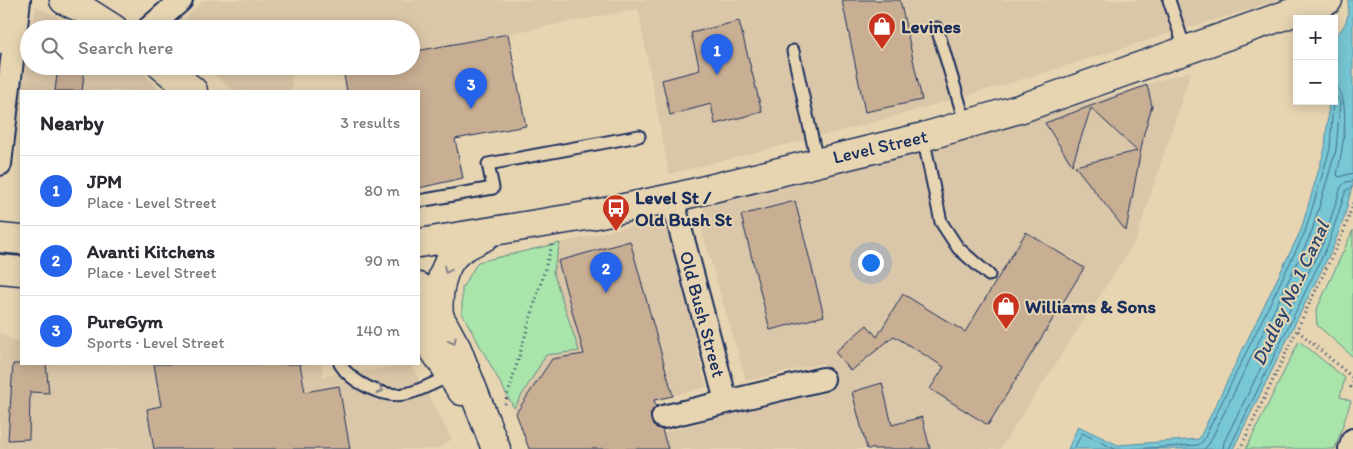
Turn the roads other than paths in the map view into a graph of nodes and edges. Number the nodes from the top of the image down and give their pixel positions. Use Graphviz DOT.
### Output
graph roads {
  1 [pos="4,0"];
  2 [pos="19,0"];
  3 [pos="64,0"];
  4 [pos="91,0"];
  5 [pos="181,0"];
  6 [pos="1169,0"];
  7 [pos="1328,0"];
  8 [pos="100,20"];
  9 [pos="111,20"];
  10 [pos="158,20"];
  11 [pos="938,28"];
  12 [pos="0,39"];
  13 [pos="1185,49"];
  14 [pos="793,51"];
  15 [pos="173,75"];
  16 [pos="192,90"];
  17 [pos="966,124"];
  18 [pos="639,136"];
  19 [pos="923,137"];
  20 [pos="818,161"];
  21 [pos="0,164"];
  22 [pos="672,198"];
  23 [pos="420,201"];
  24 [pos="497,230"];
  25 [pos="0,238"];
  26 [pos="20,240"];
  27 [pos="420,243"];
  28 [pos="0,268"];
  29 [pos="20,271"];
  30 [pos="989,275"];
  31 [pos="420,290"];
  32 [pos="429,322"];
  33 [pos="341,365"];
  34 [pos="458,371"];
  35 [pos="823,379"];
  36 [pos="726,400"];
  37 [pos="663,417"];
  38 [pos="1353,440"];
  39 [pos="496,449"];
  40 [pos="1350,449"];
  1 -- 12 [label="street"];
  2 -- 21 [label="street"];
  3 -- 8 [label="street"];
  4 -- 9 [label="street"];
  5 -- 10 [label="street"];
  6 -- 13 [label="lane"];
  7 -- 13 [label="street, Level Street"];
  11 -- 17 [label="lane"];
  13 -- 17 [label="street, Level Street"];
  14 -- 20 [label="lane"];
  15 -- 16 [label="street"];
  17 -- 19 [label="street, Level Street"];
  18 -- 23 [label="lane"];
  19 -- 20 [label="street, Level Street"];
  19 -- 30 [label="lane"];
  20 -- 22 [label="street, Level Street"];
  22 -- 24 [label="street, Level Street"];
  22 -- 36 [label="street, Old Bush Street"];
  24 -- 27 [label="street, Level Street"];
  24 -- 32 [label="street, one-way"];
  25 -- 26 [label="street"];
  28 -- 29 [label="street"];
  31 -- 32 [label="street"];
  32 -- 34 [label="street"];
  33 -- 34 [label="lane, one-way"];
  34 -- 39 [label="street"];
  35 -- 36 [label="street, Old Bush Street"];
  36 -- 37 [label="street, Old Bush Street"];
  38 -- 40 [label="street"];
}
